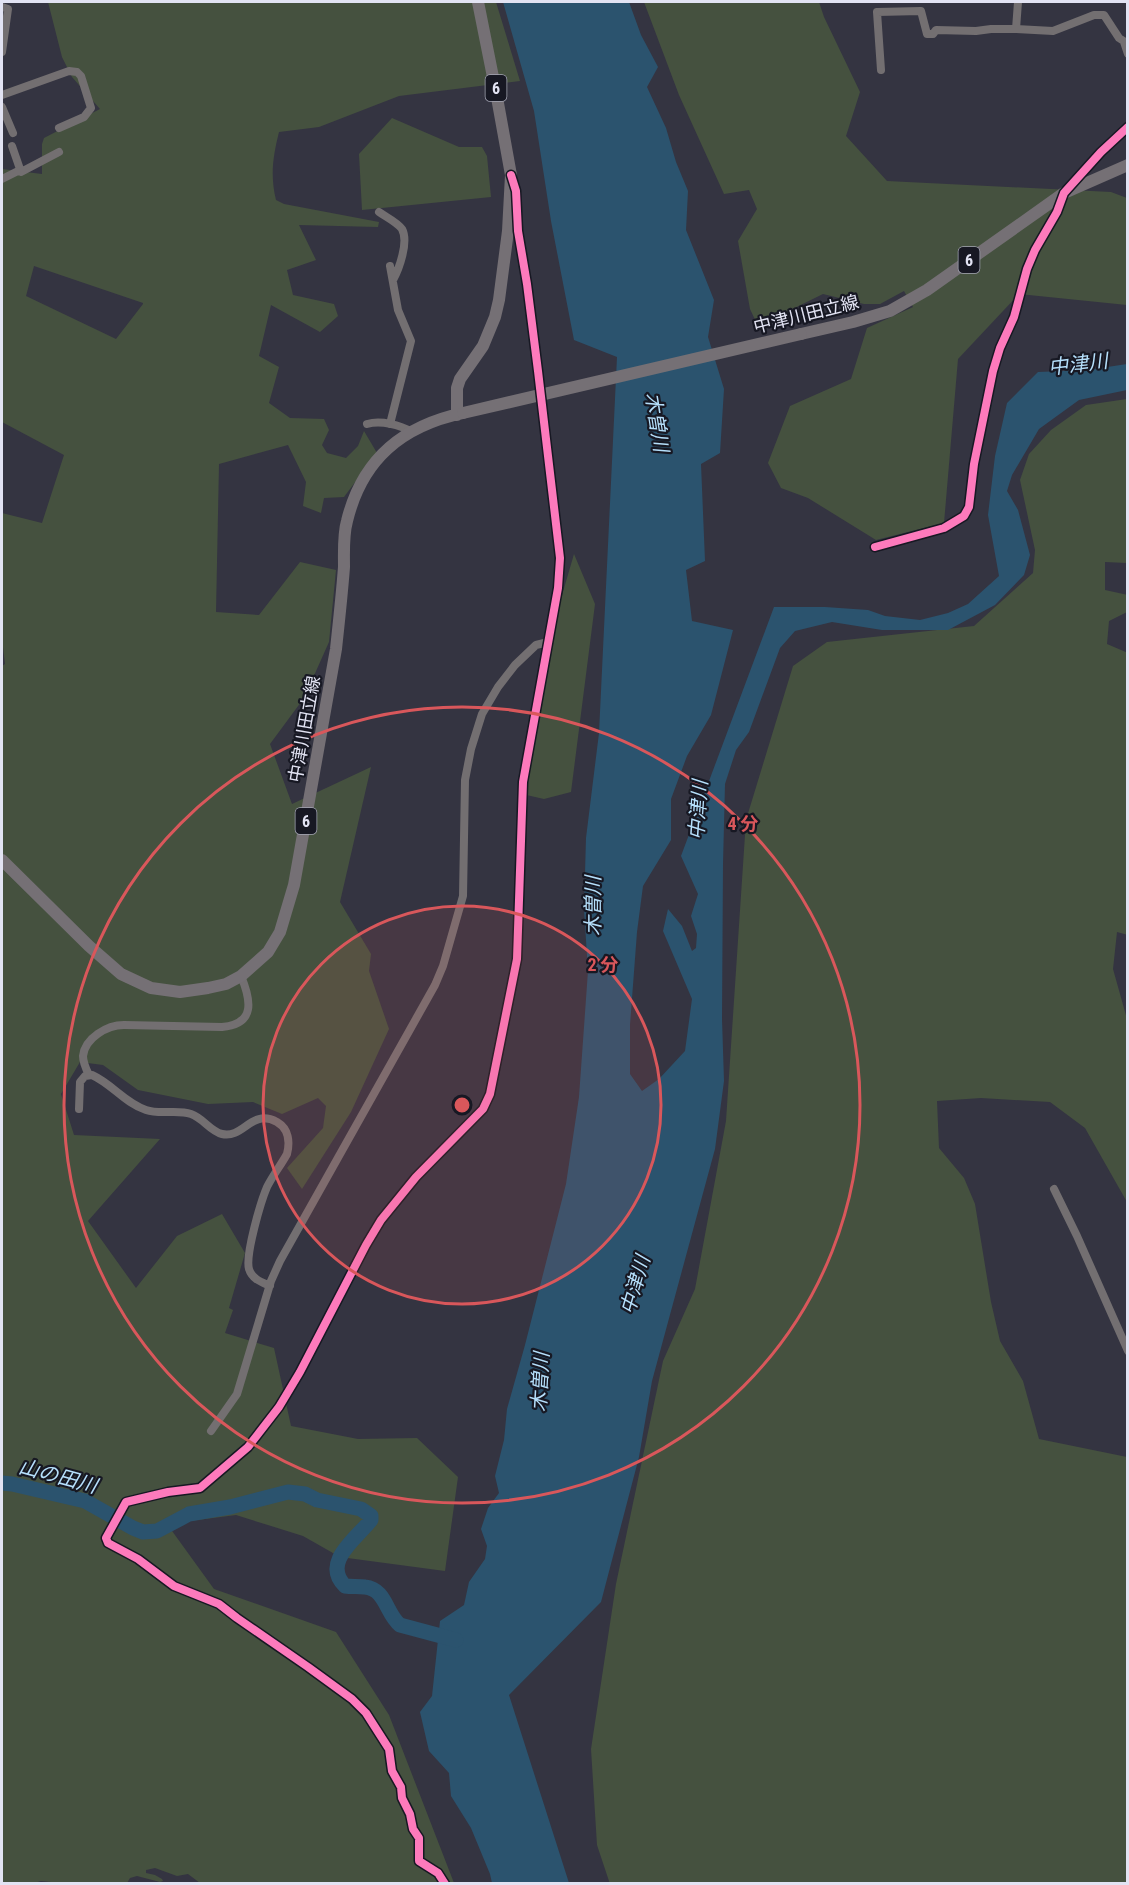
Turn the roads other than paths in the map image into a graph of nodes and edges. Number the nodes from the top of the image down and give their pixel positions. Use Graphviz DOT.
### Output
graph roads {
  1 [pos="478,2"];
  2 [pos="1018,2"];
  3 [pos="2,7"];
  4 [pos="1016,28"];
  5 [pos="1126,43"];
  6 [pos="2,52"];
  7 [pos="1128,54"];
  8 [pos="881,70"];
  9 [pos="2,95"];
  10 [pos="2,107"];
  11 [pos="1128,127"];
  12 [pos="59,128"];
  13 [pos="13,133"];
  14 [pos="12,146"];
  15 [pos="59,152"];
  16 [pos="1128,165"];
  17 [pos="20,170"];
  18 [pos="2,179"];
  19 [pos="1064,193"];
  20 [pos="379,212"];
  21 [pos="513,231"];
  22 [pos="390,266"];
  23 [pos="393,280"];
  24 [pos="460,414"];
  25 [pos="367,424"];
  26 [pos="390,424"];
  27 [pos="412,432"];
  28 [pos="875,547"];
  29 [pos="548,642"];
  30 [pos="2,860"];
  31 [pos="241,976"];
  32 [pos="88,1075"];
  33 [pos="79,1109"];
  34 [pos="1054,1188"];
  35 [pos="270,1286"];
  36 [pos="1128,1351"];
  37 [pos="211,1431"];
  38 [pos="445,1884"];
  1 -- 21 [label="main road, 6"];
  2 -- 4 [label="street"];
  3 -- 6 [label="street"];
  4 -- 5 [label="street"];
  4 -- 8 [label="street"];
  5 -- 7 [label="street"];
  9 -- 12 [label="street"];
  10 -- 13 [label="street"];
  11 -- 19 [label="street"];
  14 -- 17 [label="street"];
  15 -- 17 [label="street"];
  16 -- 19 [label="main road, 中津川田立線 / 6"];
  17 -- 18 [label="street"];
  19 -- 24 [label="main road, 中津川田立線 / 6, bridge"];
  19 -- 28 [label="street"];
  20 -- 23 [label="street"];
  21 -- 24 [label="main road, 6"];
  21 -- 29 [label="street"];
  22 -- 23 [label="street"];
  23 -- 26 [label="street"];
  24 -- 27 [label="main road, 中津川田立線 / 6"];
  25 -- 26 [label="street"];
  26 -- 27 [label="street"];
  27 -- 31 [label="main road, 中津川田立線 / 6"];
  29 -- 35 [label="street"];
  29 -- 38 [label="street"];
  30 -- 31 [label="main road, 中津川田立線 / 6"];
  31 -- 32 [label="street"];
  32 -- 33 [label="street"];
  32 -- 35 [label="street"];
  34 -- 36 [label="street"];
  35 -- 37 [label="street"];
}
